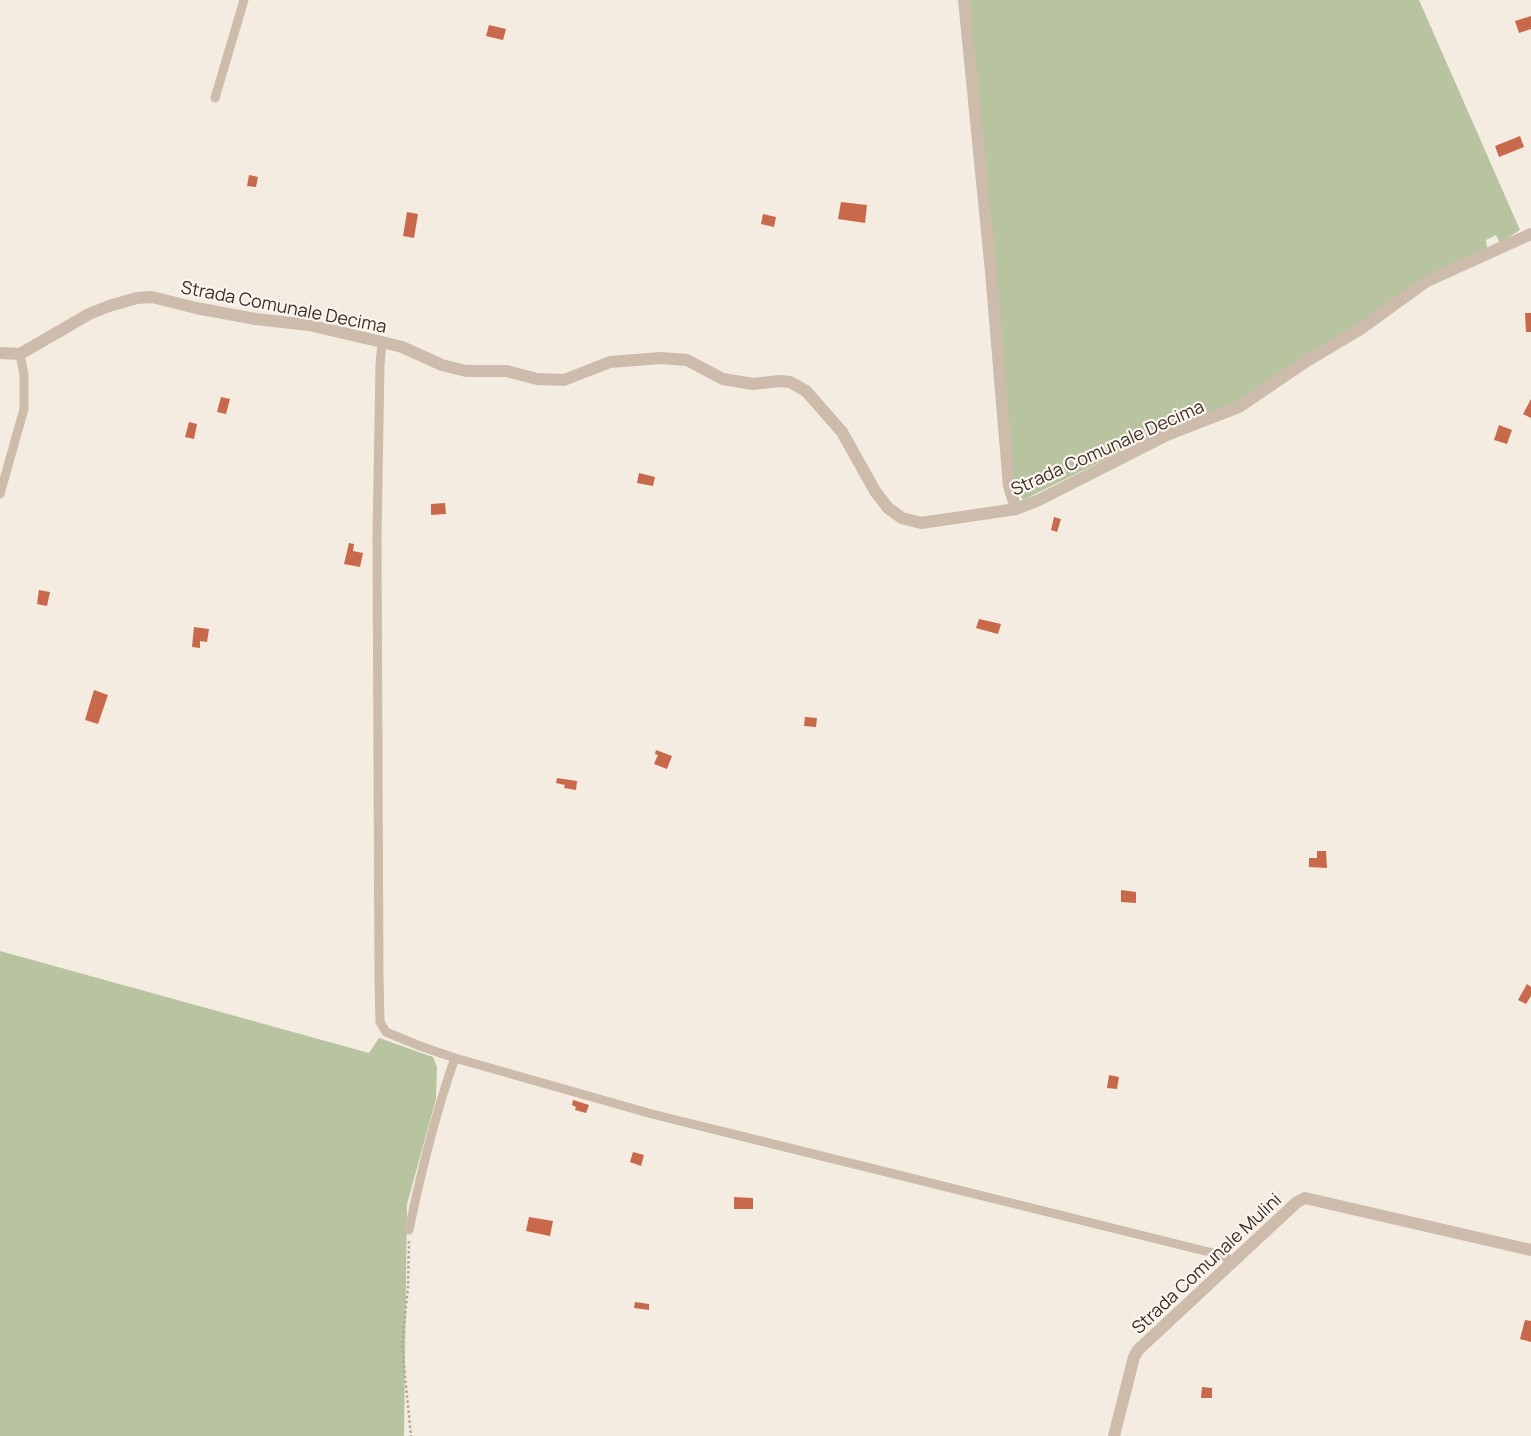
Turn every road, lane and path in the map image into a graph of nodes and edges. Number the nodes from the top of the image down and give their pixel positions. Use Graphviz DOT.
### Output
graph roads {
  1 [pos="244,0"];
  2 [pos="964,0"];
  3 [pos="215,98"];
  4 [pos="1531,234"];
  5 [pos="382,342"];
  6 [pos="0,353"];
  7 [pos="20,354"];
  8 [pos="0,494"];
  9 [pos="1016,508"];
  10 [pos="455,1058"];
  11 [pos="409,1230"];
  12 [pos="1531,1250"];
  13 [pos="1234,1262"];
  14 [pos="410,1436"];
  15 [pos="1114,1436"];
  1 -- 3 [label="lane"];
  2 -- 9 [label="street"];
  4 -- 9 [label="street, Strada Comunale Decima"];
  5 -- 7 [label="street, Strada Comunale Decima"];
  5 -- 9 [label="street, Strada Comunale Decima"];
  5 -- 10 [label="lane"];
  6 -- 7 [label="street"];
  7 -- 8 [label="lane"];
  10 -- 11 [label="lane"];
  10 -- 13 [label="lane"];
  11 -- 14 [label="path"];
  12 -- 13 [label="street, Strada Comunale Mulini"];
  13 -- 15 [label="street, Strada Comunale Mulini"];
}
